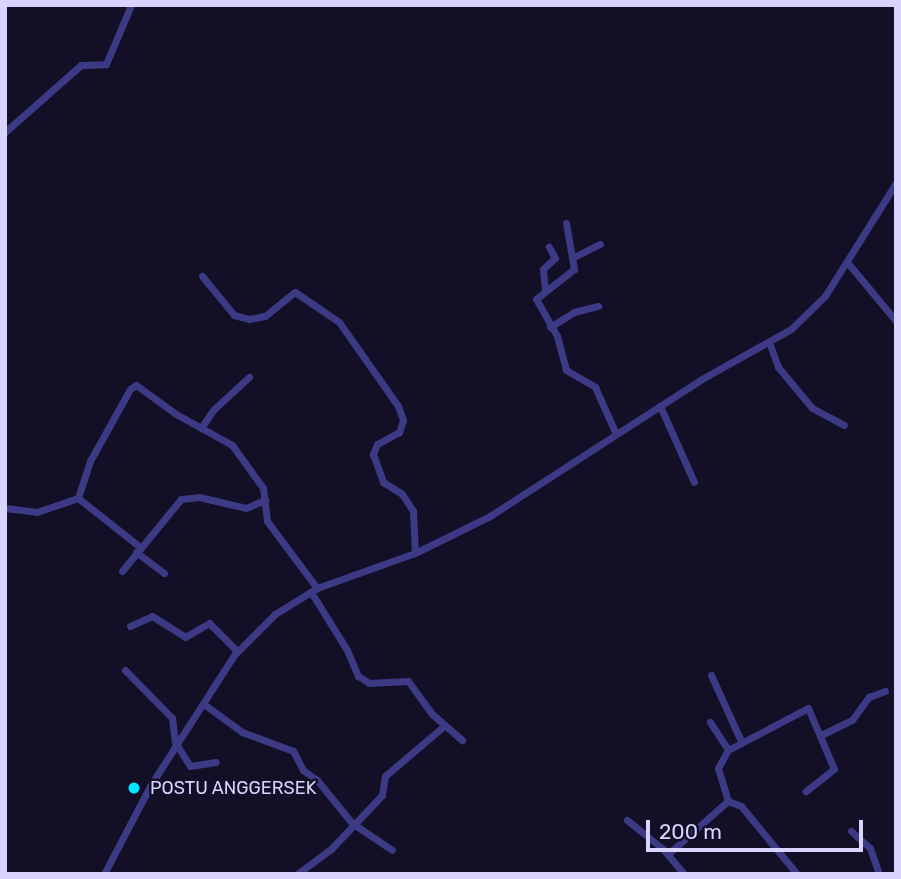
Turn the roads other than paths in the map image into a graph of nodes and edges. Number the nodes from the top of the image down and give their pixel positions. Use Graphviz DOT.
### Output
graph roads {
  1 [pos="131,5"];
  2 [pos="5,132"];
  3 [pos="896,183"];
  4 [pos="566,223"];
  5 [pos="600,244"];
  6 [pos="549,247"];
  7 [pos="574,257"];
  8 [pos="847,261"];
  9 [pos="202,276"];
  10 [pos="544,289"];
  11 [pos="598,306"];
  12 [pos="896,321"];
  13 [pos="550,327"];
  14 [pos="769,342"];
  15 [pos="248,377"];
  16 [pos="660,407"];
  17 [pos="844,425"];
  18 [pos="201,428"];
  19 [pos="616,434"];
  20 [pos="694,482"];
  21 [pos="78,498"];
  22 [pos="265,500"];
  23 [pos="5,508"];
  24 [pos="138,549"];
  25 [pos="415,553"];
  26 [pos="122,571"];
  27 [pos="164,573"];
  28 [pos="314,590"];
  29 [pos="130,626"];
  30 [pos="237,650"];
  31 [pos="125,670"];
  32 [pos="711,675"];
  33 [pos="885,691"];
  34 [pos="205,705"];
  35 [pos="710,722"];
  36 [pos="444,726"];
  37 [pos="821,735"];
  38 [pos="462,740"];
  39 [pos="741,741"];
  40 [pos="178,747"];
  41 [pos="728,750"];
  42 [pos="216,762"];
  43 [pos="806,791"];
  44 [pos="728,801"];
  45 [pos="627,820"];
  46 [pos="352,823"];
  47 [pos="851,831"];
  48 [pos="392,850"];
  49 [pos="668,854"];
  50 [pos="104,874"];
  51 [pos="298,874"];
  52 [pos="684,874"];
  53 [pos="797,874"];
  54 [pos="879,874"];
  1 -- 2 [label="street"];
  3 -- 8 [label="street"];
  4 -- 7 [label="street"];
  5 -- 7 [label="street"];
  6 -- 10 [label="street"];
  7 -- 10 [label="street"];
  8 -- 12 [label="street"];
  8 -- 14 [label="street"];
  9 -- 25 [label="street"];
  10 -- 13 [label="street"];
  11 -- 13 [label="street"];
  13 -- 19 [label="street"];
  14 -- 16 [label="street"];
  14 -- 17 [label="street"];
  15 -- 18 [label="street"];
  16 -- 19 [label="street"];
  16 -- 20 [label="street"];
  18 -- 21 [label="street"];
  18 -- 22 [label="street"];
  19 -- 25 [label="street"];
  21 -- 23 [label="street"];
  21 -- 24 [label="street"];
  22 -- 24 [label="street"];
  22 -- 28 [label="street"];
  24 -- 26 [label="street"];
  24 -- 27 [label="street"];
  25 -- 28 [label="street"];
  28 -- 30 [label="street"];
  28 -- 36 [label="street"];
  29 -- 30 [label="street"];
  30 -- 34 [label="street"];
  31 -- 40 [label="street"];
  32 -- 39 [label="street"];
  33 -- 37 [label="street"];
  34 -- 40 [label="street"];
  34 -- 46 [label="street"];
  35 -- 41 [label="street"];
  36 -- 38 [label="street"];
  36 -- 46 [label="street"];
  37 -- 39 [label="street"];
  37 -- 43 [label="street"];
  39 -- 41 [label="street"];
  40 -- 42 [label="street"];
  40 -- 50 [label="street"];
  41 -- 44 [label="street"];
  44 -- 49 [label="street"];
  44 -- 53 [label="street"];
  45 -- 49 [label="street"];
  46 -- 48 [label="street"];
  46 -- 51 [label="street"];
  47 -- 54 [label="street"];
  49 -- 52 [label="street"];
}
